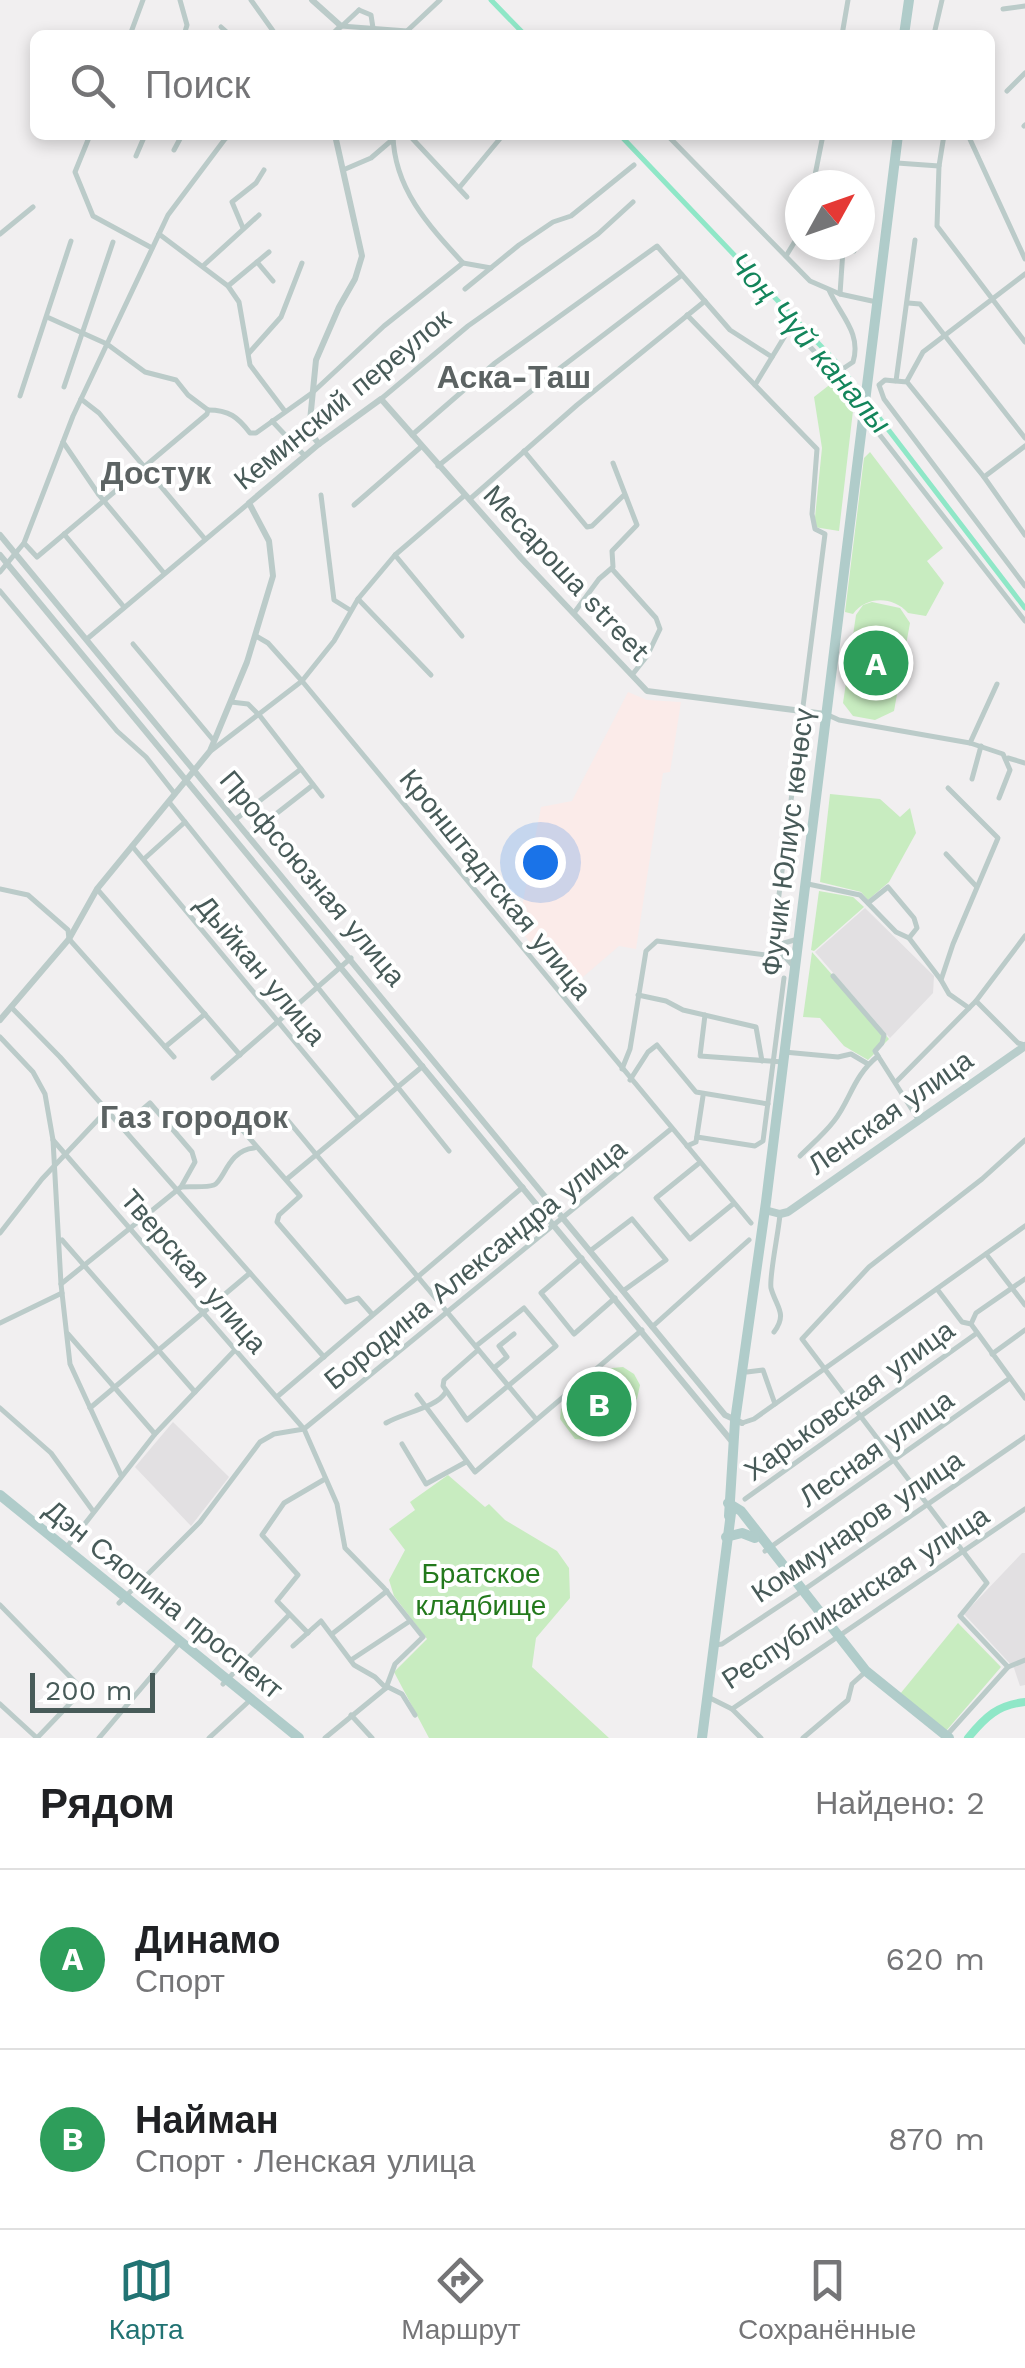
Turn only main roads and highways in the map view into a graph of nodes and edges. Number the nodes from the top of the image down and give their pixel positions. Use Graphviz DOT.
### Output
graph roads {
  1 [pos="911,0"];
  2 [pos="908,30"];
  3 [pos="894,140"];
  4 [pos="895,140"];
  5 [pos="866,374"];
  6 [pos="1025,1046"];
  7 [pos="764,1215"];
  8 [pos="738,1422"];
  9 [pos="0,1495"];
  10 [pos="0,1503"];
  11 [pos="734,1506"];
  12 [pos="726,1537"];
  13 [pos="754,1538"];
  14 [pos="767,1549"];
  15 [pos="122,1600"];
  16 [pos="838,1639"];
  17 [pos="225,1682"];
  18 [pos="946,1737"];
  19 [pos="289,1738"];
  20 [pos="298,1738"];
  21 [pos="702,1738"];
  1 -- 2 [label="main road"];
  3 -- 5 [label="main road"];
  4 -- 5 [label="main road"];
  5 -- 7 [label="main road, Фучик Юлиус көчөсү"];
  6 -- 7 [label="main road, Ленская улица"];
  7 -- 8 [label="main road, Фучик Юлиус көчөсү"];
  7 -- 8 [label="main road, Фучик Юлиус көчөсү"];
  8 -- 11 [label="main road, Фучик Юлиус көчөсү"];
  8 -- 11 [label="main road, Фучик Юлиус көчөсү"];
  9 -- 15 [label="main road, Дэн Сяопина проспект"];
  10 -- 15 [label="main road, Дэн Сяопина проспект"];
  11 -- 12 [label="main road, Фучик Юлиус көчөсү"];
  11 -- 13 [label="main road"];
  11 -- 14 [label="main road"];
  12 -- 13 [label="main road"];
  12 -- 21 [label="main road, Фучик Юлиус көчөсү"];
  13 -- 14 [label="main road"];
  14 -- 16 [label="main road"];
  15 -- 17 [label="main road, Дэн Сяопина проспект"];
  15 -- 17 [label="main road, Дэн Сяопина проспект"];
  16 -- 18 [label="main road"];
  16 -- 18 [label="main road"];
  17 -- 19 [label="main road, Дэн Сяопина проспект"];
  17 -- 20 [label="main road, Дэн Сяопина проспект"];
}
